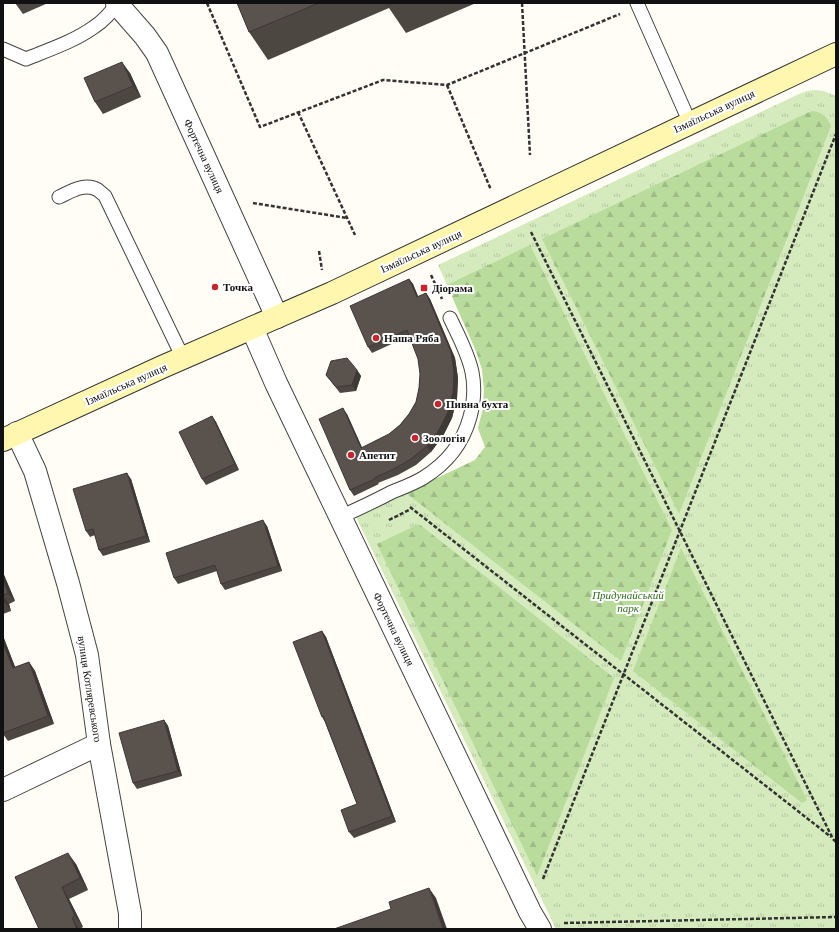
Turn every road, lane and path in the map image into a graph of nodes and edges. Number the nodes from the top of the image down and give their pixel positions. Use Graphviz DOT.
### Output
graph roads {
  1 [pos="117,3"];
  2 [pos="207,3"];
  3 [pos="522,3"];
  4 [pos="638,5"];
  5 [pos="3,49"];
  6 [pos="524,53"];
  7 [pos="836,54"];
  8 [pos="446,85"];
  9 [pos="298,112"];
  10 [pos="690,123"];
  11 [pos="836,134"];
  12 [pos="530,155"];
  13 [pos="492,193"];
  14 [pos="59,197"];
  15 [pos="246,202"];
  16 [pos="348,218"];
  17 [pos="531,232"];
  18 [pos="355,235"];
  19 [pos="319,251"];
  20 [pos="322,272"];
  21 [pos="430,272"];
  22 [pos="277,317"];
  23 [pos="450,318"];
  24 [pos="252,328"];
  25 [pos="183,358"];
  26 [pos="10,437"];
  27 [pos="395,491"];
  28 [pos="340,517"];
  29 [pos="680,531"];
  30 [pos="624,674"];
  31 [pos="99,744"];
  32 [pos="3,790"];
  33 [pos="833,838"];
  34 [pos="836,842"];
  35 [pos="542,882"];
  36 [pos="836,917"];
  37 [pos="534,927"];
  38 [pos="130,929"];
  1 -- 5 [label="lane"];
  1 -- 22 [label="street, Фортечна вулиця"];
  2 -- 9 [label="path"];
  3 -- 6 [label="path"];
  4 -- 6 [label="path"];
  4 -- 10 [label="lane"];
  6 -- 8 [label="path"];
  6 -- 12 [label="path"];
  7 -- 10 [label="street, Ізмаїльська вулиця"];
  8 -- 9 [label="path"];
  8 -- 13 [label="path"];
  9 -- 16 [label="path"];
  10 -- 22 [label="street, Ізмаїльська вулиця"];
  11 -- 29 [label="path"];
  14 -- 25 [label="lane"];
  15 -- 16 [label="path"];
  16 -- 18 [label="path"];
  17 -- 29 [label="path"];
  19 -- 20 [label="path"];
  21 -- 23 [label="path"];
  22 -- 24 [label="street, Ізмаїльська вулиця"];
  23 -- 27 [label="lane"];
  24 -- 25 [label="street, Ізмаїльська вулиця"];
  24 -- 28 [label="street, Фортечна вулиця"];
  25 -- 26 [label="street, Ізмаїльська вулиця"];
  26 -- 31 [label="street, вулиця Котляревського"];
  27 -- 28 [label="lane"];
  27 -- 30 [label="path"];
  28 -- 37 [label="street, Фортечна вулиця"];
  29 -- 30 [label="path"];
  29 -- 33 [label="path"];
  30 -- 33 [label="path"];
  30 -- 35 [label="path"];
  31 -- 32 [label="street"];
  31 -- 38 [label="street, вулиця Котляревського"];
  33 -- 34 [label="path"];
  36 -- 37 [label="path"];
}
